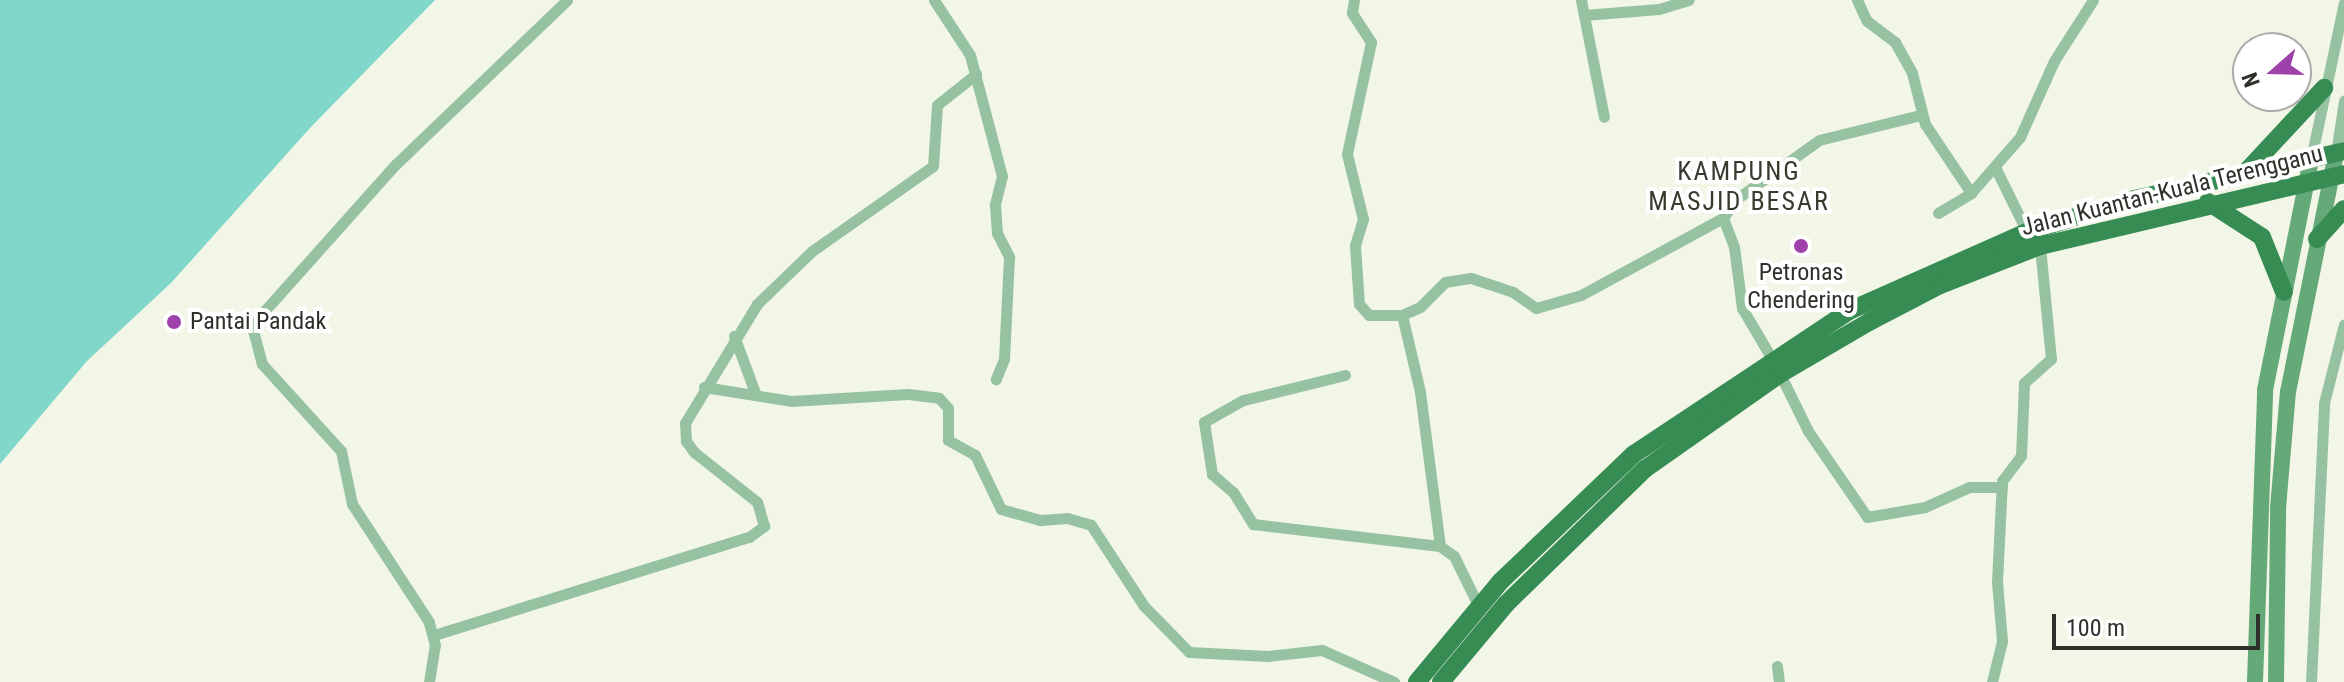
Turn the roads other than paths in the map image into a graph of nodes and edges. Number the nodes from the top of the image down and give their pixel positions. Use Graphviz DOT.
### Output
graph roads {
  1 [pos="567,0"];
  2 [pos="934,0"];
  3 [pos="1354,0"];
  4 [pos="1581,0"];
  5 [pos="1689,0"];
  6 [pos="1857,0"];
  7 [pos="2093,0"];
  8 [pos="2344,3"];
  9 [pos="1584,15"];
  10 [pos="976,74"];
  11 [pos="2324,88"];
  12 [pos="2344,101"];
  13 [pos="1921,115"];
  14 [pos="1604,117"];
  15 [pos="2340,152"];
  16 [pos="2311,159"];
  17 [pos="1996,169"];
  18 [pos="2244,174"];
  19 [pos="2338,176"];
  20 [pos="2306,182"];
  21 [pos="1971,193"];
  22 [pos="2208,202"];
  23 [pos="2344,209"];
  24 [pos="1938,213"];
  25 [pos="1723,218"];
  26 [pos="2027,232"];
  27 [pos="2317,239"];
  28 [pos="2040,246"];
  29 [pos="2284,292"];
  30 [pos="1402,315"];
  31 [pos="2344,324"];
  32 [pos="734,336"];
  33 [pos="1776,366"];
  34 [pos="1345,375"];
  35 [pos="996,379"];
  36 [pos="704,387"];
  37 [pos="756,395"];
  38 [pos="2002,487"];
  39 [pos="1440,546"];
  40 [pos="1479,607"];
  41 [pos="434,635"];
  42 [pos="1777,666"];
  43 [pos="429,682"];
  44 [pos="1394,682"];
  45 [pos="1417,682"];
  46 [pos="1441,682"];
  47 [pos="1779,682"];
  48 [pos="1992,682"];
  49 [pos="2255,682"];
  50 [pos="2276,682"];
  51 [pos="2311,682"];
  1 -- 41 [label="street"];
  2 -- 10 [label="street"];
  3 -- 30 [label="street"];
  4 -- 9 [label="street"];
  5 -- 9 [label="street"];
  6 -- 13 [label="street"];
  7 -- 17 [label="street"];
  8 -- 11 [label="street"];
  9 -- 14 [label="street"];
  10 -- 32 [label="street"];
  10 -- 35 [label="street"];
  11 -- 16 [label="street"];
  11 -- 18 [label="highway"];
  12 -- 15 [label="street"];
  13 -- 21 [label="street"];
  13 -- 25 [label="street"];
  15 -- 16 [label="highway, Jalan Kuantan-Kuala Terengganu"];
  15 -- 19 [label="main road"];
  16 -- 18 [label="highway, Jalan Kuantan-Kuala Terengganu"];
  16 -- 20 [label="main road"];
  17 -- 21 [label="street"];
  17 -- 26 [label="street"];
  18 -- 26 [label="highway, Jalan Kuantan-Kuala Terengganu"];
  19 -- 20 [label="highway, Jalan Kuantan-Kuala Terengganu"];
  19 -- 27 [label="main road"];
  20 -- 22 [label="highway, Jalan Kuantan-Kuala Terengganu"];
  20 -- 29 [label="main road"];
  21 -- 24 [label="street"];
  22 -- 28 [label="highway, Jalan Kuantan-Kuala Terengganu"];
  22 -- 29 [label="highway"];
  23 -- 27 [label="highway"];
  25 -- 30 [label="street"];
  25 -- 33 [label="street"];
  26 -- 33 [label="highway, Jalan Kuantan-Kuala Terengganu"];
  27 -- 50 [label="main road"];
  28 -- 33 [label="highway, Jalan Kuantan-Kuala Terengganu"];
  28 -- 38 [label="street"];
  29 -- 49 [label="main road"];
  30 -- 39 [label="street"];
  31 -- 51 [label="street"];
  32 -- 36 [label="street"];
  32 -- 37 [label="street"];
  33 -- 38 [label="street"];
  33 -- 40 [label="highway, Jalan Kuantan-Kuala Terengganu"];
  33 -- 46 [label="highway, Jalan Kuantan-Kuala Terengganu"];
  34 -- 39 [label="street"];
  36 -- 37 [label="street"];
  36 -- 41 [label="street"];
  37 -- 44 [label="street"];
  38 -- 48 [label="street"];
  39 -- 40 [label="street"];
  40 -- 45 [label="highway, Jalan Kuantan-Kuala Terengganu"];
  41 -- 43 [label="street"];
  42 -- 47 [label="street"];
}
